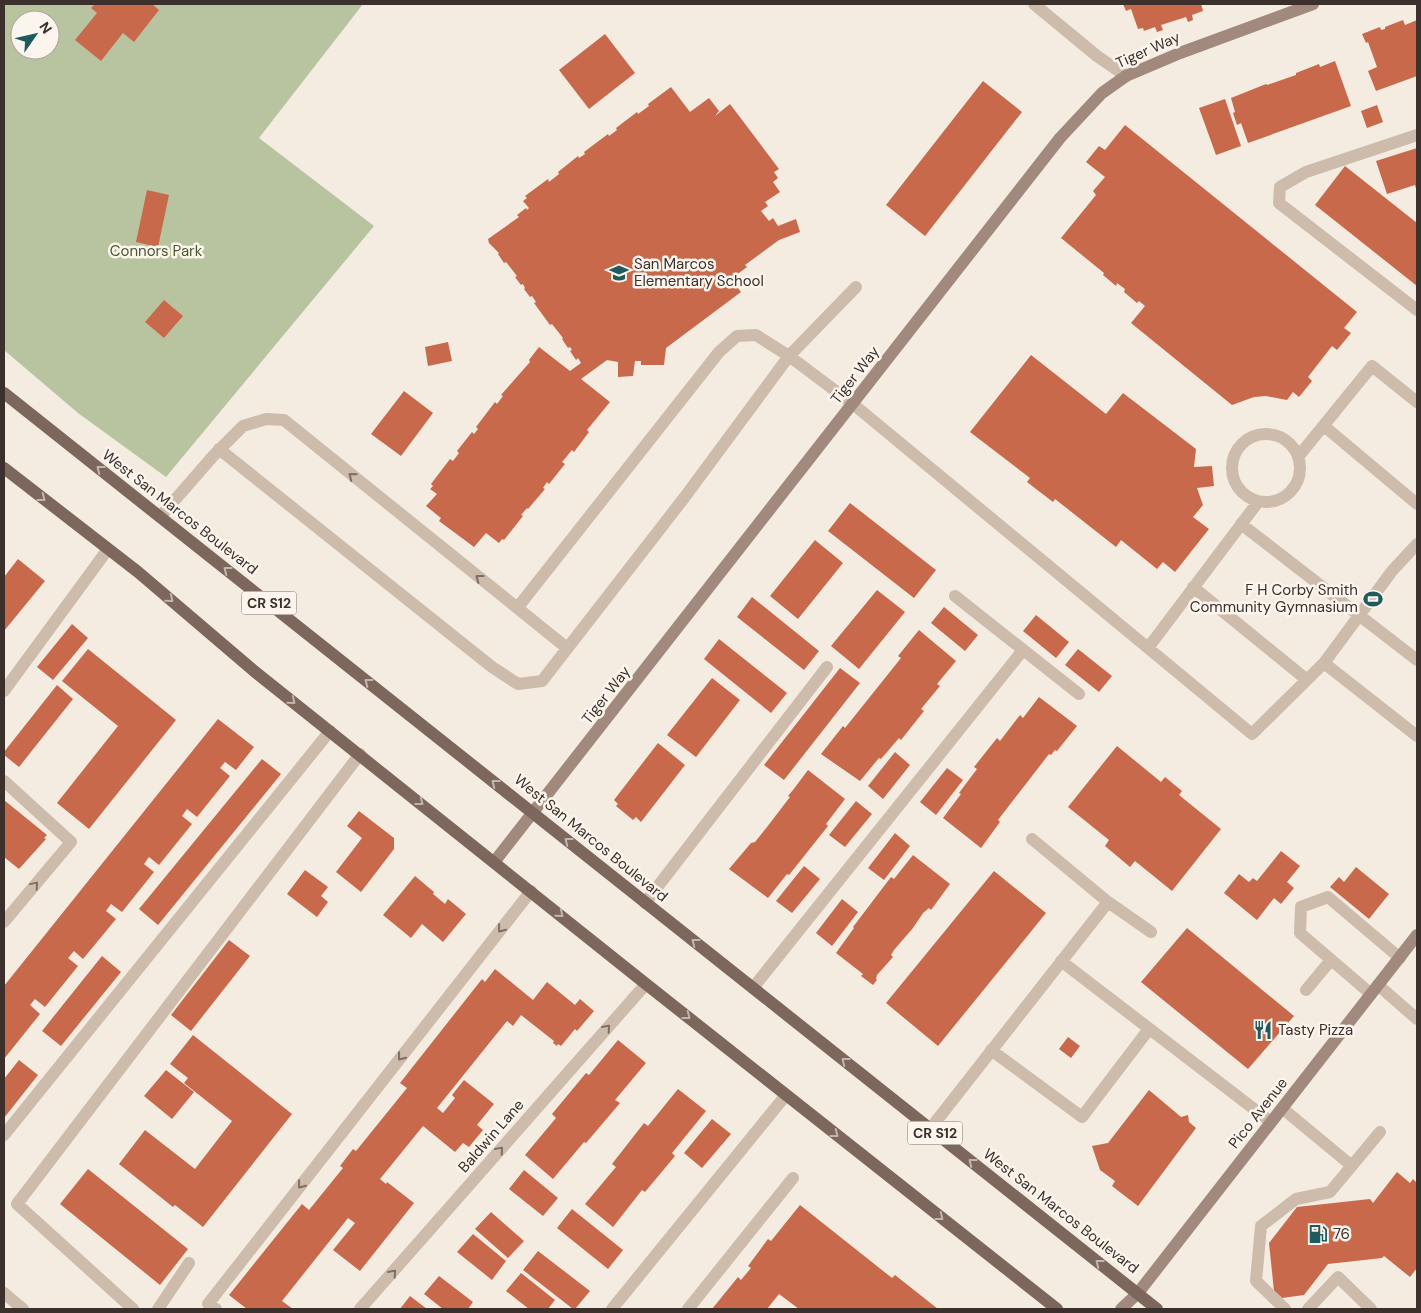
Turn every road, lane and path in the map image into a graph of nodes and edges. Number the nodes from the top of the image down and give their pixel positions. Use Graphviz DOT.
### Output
graph roads {
  1 [pos="1313,4"];
  2 [pos="1040,5"];
  3 [pos="1126,76"];
  4 [pos="1417,135"];
  5 [pos="856,287"];
  6 [pos="1417,310"];
  7 [pos="789,356"];
  8 [pos="4,393"];
  9 [pos="1417,402"];
  10 [pos="853,404"];
  11 [pos="1324,426"];
  12 [pos="219,449"];
  13 [pos="1298,457"];
  14 [pos="4,468"];
  15 [pos="1258,502"];
  16 [pos="1417,504"];
  17 [pos="160,517"];
  18 [pos="1241,524"];
  19 [pos="1417,544"];
  20 [pos="108,548"];
  21 [pos="1194,587"];
  22 [pos="955,596"];
  23 [pos="518,607"];
  24 [pos="1360,616"];
  25 [pos="567,648"];
  26 [pos="1148,648"];
  27 [pos="1023,650"];
  28 [pos="1417,660"];
  29 [pos="1324,663"];
  30 [pos="827,667"];
  31 [pos="1307,680"];
  32 [pos="4,691"];
  33 [pos="1079,694"];
  34 [pos="330,731"];
  35 [pos="1417,736"];
  36 [pos="360,754"];
  37 [pos="4,781"];
  38 [pos="533,814"];
  39 [pos="1032,839"];
  40 [pos="495,862"];
  41 [pos="531,891"];
  42 [pos="1108,902"];
  43 [pos="645,903"];
  44 [pos="4,922"];
  45 [pos="1151,932"];
  46 [pos="1417,935"];
  47 [pos="1400,958"];
  48 [pos="1331,960"];
  49 [pos="1061,961"];
  50 [pos="646,984"];
  51 [pos="753,988"];
  52 [pos="1306,990"];
  53 [pos="1375,990"];
  54 [pos="1417,1019"];
  55 [pos="1149,1029"];
  56 [pos="991,1050"];
  57 [pos="786,1095"];
  58 [pos="1282,1108"];
  59 [pos="1271,1122"];
  60 [pos="930,1129"];
  61 [pos="1380,1132"];
  62 [pos="4,1134"];
  63 [pos="1352,1166"];
  64 [pos="793,1178"];
  65 [pos="189,1262"];
  66 [pos="4,1293"];
  67 [pos="1138,1293"];
  68 [pos="23,1309"];
  69 [pos="133,1309"];
  70 [pos="158,1309"];
  71 [pos="216,1309"];
  72 [pos="360,1309"];
  73 [pos="612,1309"];
  74 [pos="688,1309"];
  75 [pos="1057,1309"];
  76 [pos="1121,1309"];
  77 [pos="1158,1309"];
  78 [pos="1285,1309"];
  79 [pos="1308,1309"];
  80 [pos="1370,1309"];
  1 -- 3 [label="street, Tiger Way"];
  2 -- 3 [label="street"];
  3 -- 10 [label="street, Tiger Way"];
  4 -- 6 [label="street"];
  5 -- 7 [label="street"];
  7 -- 10 [label="street"];
  7 -- 23 [label="street"];
  7 -- 25 [label="street"];
  17 -- 8 [label="main road, West San Marcos Boulevard / CR S12, one-way"];
  9 -- 11 [label="street"];
  10 -- 26 [label="street"];
  10 -- 38 [label="street, Tiger Way"];
  11 -- 13 [label="street"];
  11 -- 16 [label="street"];
  12 -- 17 [label="street"];
  23 -- 12 [label="street, one-way"];
  12 -- 25 [label="street"];
  13 -- 15 [label="street"];
  13 -- 15 [label="street"];
  14 -- 20 [label="main road, one-way"];
  15 -- 18 [label="street"];
  38 -- 17 [label="main road, West San Marcos Boulevard / CR S12, one-way"];
  18 -- 21 [label="street"];
  18 -- 24 [label="street"];
  19 -- 24 [label="street"];
  20 -- 32 [label="street"];
  20 -- 34 [label="main road, one-way"];
  21 -- 26 [label="street"];
  21 -- 31 [label="street"];
  22 -- 27 [label="street"];
  23 -- 25 [label="street"];
  24 -- 28 [label="street"];
  24 -- 29 [label="street"];
  26 -- 31 [label="street"];
  27 -- 33 [label="street"];
  27 -- 51 [label="street"];
  29 -- 31 [label="street"];
  29 -- 35 [label="street"];
  30 -- 43 [label="street"];
  34 -- 36 [label="main road"];
  34 -- 62 [label="street"];
  36 -- 40 [label="main road, one-way"];
  36 -- 69 [label="street"];
  44 -- 37 [label="street, one-way"];
  38 -- 40 [label="street, Tiger Way"];
  43 -- 38 [label="main road, West San Marcos Boulevard / CR S12, one-way"];
  39 -- 42 [label="street"];
  40 -- 41 [label="main road"];
  41 -- 50 [label="main road, one-way"];
  41 -- 71 [label="street, one-way"];
  42 -- 45 [label="street"];
  42 -- 49 [label="street"];
  51 -- 43 [label="main road, West San Marcos Boulevard / CR S12, one-way"];
  46 -- 47 [label="street, Pico Avenue"];
  47 -- 48 [label="street"];
  47 -- 53 [label="street, Pico Avenue"];
  48 -- 52 [label="street"];
  48 -- 53 [label="street"];
  49 -- 55 [label="street"];
  49 -- 56 [label="street"];
  50 -- 57 [label="main road, one-way"];
  72 -- 50 [label="street, Baldwin Lane, one-way"];
  60 -- 51 [label="main road, West San Marcos Boulevard / CR S12, one-way"];
  53 -- 54 [label="street"];
  53 -- 58 [label="street, Pico Avenue"];
  55 -- 56 [label="street"];
  55 -- 59 [label="street"];
  56 -- 60 [label="street"];
  57 -- 73 [label="street"];
  57 -- 75 [label="main road, one-way"];
  58 -- 59 [label="street, Pico Avenue"];
  58 -- 63 [label="street"];
  59 -- 67 [label="street, Pico Avenue"];
  67 -- 60 [label="main road, West San Marcos Boulevard / CR S12, one-way"];
  61 -- 63 [label="street"];
  63 -- 78 [label="street"];
  64 -- 74 [label="street"];
  65 -- 70 [label="street"];
  66 -- 68 [label="street"];
  67 -- 76 [label="street, Pico Avenue"];
  67 -- 77 [label="main road, West San Marcos Boulevard / CR S12"];
  79 -- 80 [label="street"];
}
